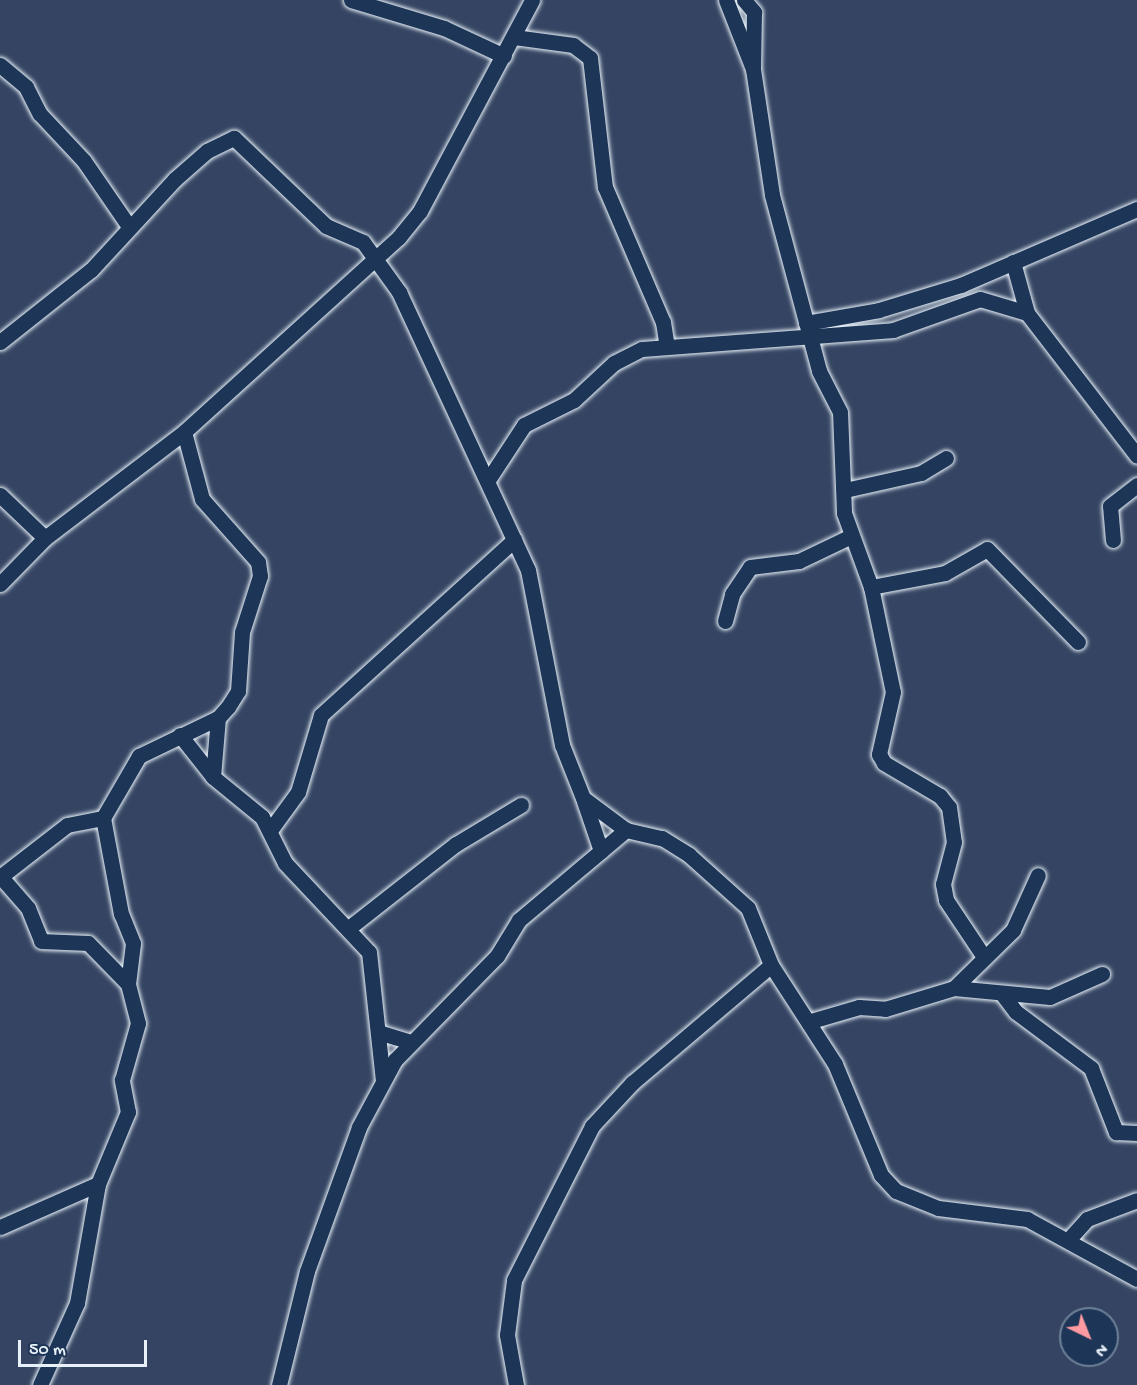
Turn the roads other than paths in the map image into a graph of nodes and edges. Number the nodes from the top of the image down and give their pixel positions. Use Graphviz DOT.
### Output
graph roads {
  1 [pos="351,0"];
  2 [pos="532,0"];
  3 [pos="726,0"];
  4 [pos="744,0"];
  5 [pos="514,36"];
  6 [pos="504,56"];
  7 [pos="0,65"];
  8 [pos="753,69"];
  9 [pos="1137,209"];
  10 [pos="128,225"];
  11 [pos="376,256"];
  12 [pos="1013,262"];
  13 [pos="1027,313"];
  14 [pos="806,323"];
  15 [pos="810,338"];
  16 [pos="0,342"];
  17 [pos="667,346"];
  18 [pos="184,432"];
  19 [pos="1137,456"];
  20 [pos="946,458"];
  21 [pos="488,480"];
  22 [pos="1137,485"];
  23 [pos="845,490"];
  24 [pos="0,495"];
  25 [pos="849,537"];
  26 [pos="45,538"];
  27 [pos="514,540"];
  28 [pos="1113,540"];
  29 [pos="0,584"];
  30 [pos="871,587"];
  31 [pos="724,621"];
  32 [pos="1078,642"];
  33 [pos="218,718"];
  34 [pos="180,735"];
  35 [pos="213,777"];
  36 [pos="583,798"];
  37 [pos="521,806"];
  38 [pos="103,818"];
  39 [pos="271,829"];
  40 [pos="626,830"];
  41 [pos="601,851"];
  42 [pos="1038,874"];
  43 [pos="0,877"];
  44 [pos="350,927"];
  45 [pos="984,957"];
  46 [pos="771,966"];
  47 [pos="1102,975"];
  48 [pos="128,984"];
  49 [pos="954,988"];
  50 [pos="1003,995"];
  51 [pos="811,1022"];
  52 [pos="378,1032"];
  53 [pos="411,1042"];
  54 [pos="383,1080"];
  55 [pos="1137,1132"];
  56 [pos="99,1184"];
  57 [pos="67,1199"];
  58 [pos="1137,1200"];
  59 [pos="91,1213"];
  60 [pos="0,1227"];
  61 [pos="1069,1239"];
  62 [pos="1137,1279"];
  63 [pos="40,1385"];
  64 [pos="279,1385"];
  65 [pos="516,1385"];
  1 -- 6 [label="street"];
  2 -- 5 [label="street"];
  3 -- 8 [label="street"];
  4 -- 8 [label="street"];
  5 -- 6 [label="street"];
  5 -- 17 [label="street"];
  6 -- 11 [label="street"];
  7 -- 10 [label="street"];
  8 -- 14 [label="street"];
  9 -- 12 [label="street"];
  10 -- 11 [label="street"];
  10 -- 16 [label="street"];
  11 -- 18 [label="street"];
  11 -- 21 [label="street"];
  12 -- 13 [label="street"];
  12 -- 14 [label="street"];
  13 -- 15 [label="street"];
  13 -- 19 [label="street"];
  14 -- 15 [label="street"];
  15 -- 17 [label="street"];
  15 -- 23 [label="street"];
  17 -- 21 [label="street"];
  18 -- 26 [label="street"];
  18 -- 33 [label="street"];
  20 -- 23 [label="street"];
  21 -- 27 [label="street"];
  22 -- 28 [label="street"];
  23 -- 25 [label="street"];
  24 -- 26 [label="street"];
  25 -- 30 [label="street"];
  25 -- 31 [label="street"];
  26 -- 29 [label="street"];
  27 -- 36 [label="street"];
  27 -- 39 [label="street"];
  30 -- 32 [label="street"];
  30 -- 45 [label="street"];
  33 -- 34 [label="street"];
  33 -- 35 [label="street"];
  34 -- 35 [label="street"];
  34 -- 38 [label="street"];
  35 -- 39 [label="street"];
  36 -- 40 [label="street"];
  36 -- 41 [label="street"];
  37 -- 44 [label="street"];
  38 -- 43 [label="street"];
  38 -- 48 [label="street"];
  39 -- 44 [label="street"];
  40 -- 41 [label="street"];
  40 -- 46 [label="street"];
  41 -- 53 [label="street"];
  42 -- 45 [label="street"];
  43 -- 48 [label="street"];
  44 -- 52 [label="street"];
  45 -- 49 [label="street"];
  46 -- 51 [label="street"];
  46 -- 65 [label="street"];
  47 -- 50 [label="street"];
  48 -- 56 [label="street"];
  49 -- 50 [label="street"];
  49 -- 51 [label="street"];
  50 -- 55 [label="street"];
  51 -- 61 [label="street"];
  52 -- 53 [label="street"];
  52 -- 54 [label="street"];
  53 -- 54 [label="street"];
  54 -- 64 [label="street"];
  56 -- 57 [label="street"];
  56 -- 59 [label="street"];
  57 -- 59 [label="street"];
  57 -- 60 [label="street"];
  58 -- 61 [label="street"];
  59 -- 63 [label="street"];
  61 -- 62 [label="street"];
}
